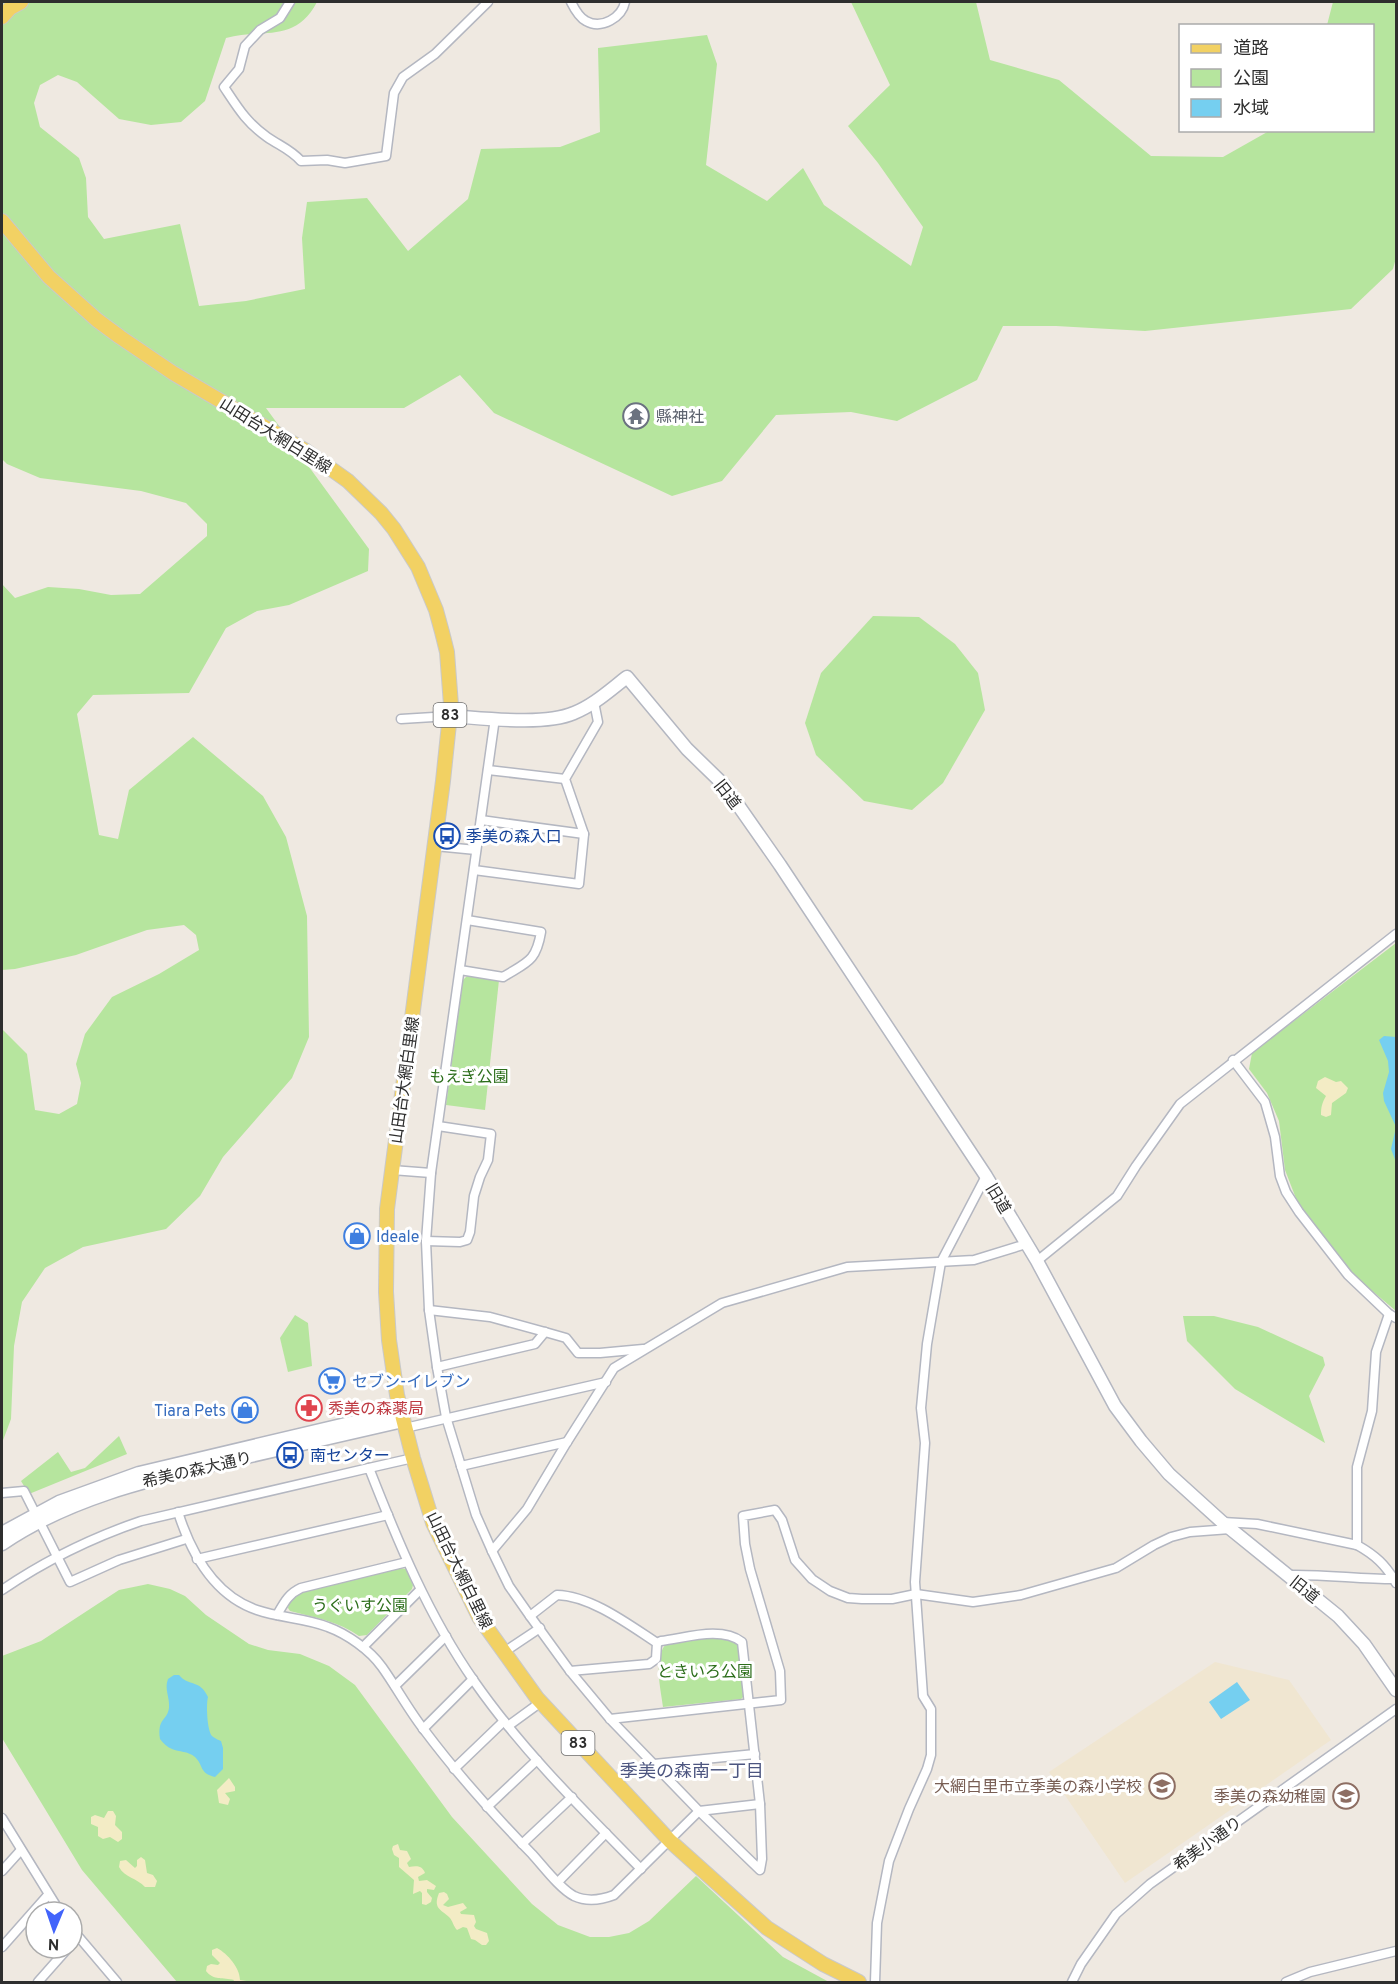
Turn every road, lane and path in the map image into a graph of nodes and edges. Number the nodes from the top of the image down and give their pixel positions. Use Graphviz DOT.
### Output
graph roads {
  1 [pos="21,2"];
  2 [pos="290,2"];
  3 [pos="488,2"];
  4 [pos="571,2"];
  5 [pos="625,2"];
  6 [pos="2,17"];
  7 [pos="2,221"];
  8 [pos="594,702"];
  9 [pos="450,716"];
  10 [pos="495,718"];
  11 [pos="401,719"];
  12 [pos="488,770"];
  13 [pos="565,779"];
  14 [pos="481,820"];
  15 [pos="584,834"];
  16 [pos="435,846"];
  17 [pos="476,850"];
  18 [pos="474,870"];
  19 [pos="467,920"];
  20 [pos="1396,934"];
  21 [pos="460,969"];
  22 [pos="1233,1060"];
  23 [pos="438,1126"];
  24 [pos="392,1170"];
  25 [pos="431,1173"];
  26 [pos="986,1176"];
  27 [pos="426,1241"];
  28 [pos="1026,1244"];
  29 [pos="1037,1261"];
  30 [pos="941,1262"];
  31 [pos="429,1310"];
  32 [pos="1393,1316"];
  33 [pos="545,1332"];
  34 [pos="646,1349"];
  35 [pos="621,1351"];
  36 [pos="622,1363"];
  37 [pos="437,1366"];
  38 [pos="606,1382"];
  39 [pos="446,1417"];
  40 [pos="403,1420"];
  41 [pos="567,1442"];
  42 [pos="412,1458"];
  43 [pos="461,1466"];
  44 [pos="369,1468"];
  45 [pos="2,1493"];
  46 [pos="178,1512"];
  47 [pos="388,1515"];
  48 [pos="37,1518"];
  49 [pos="1226,1526"];
  50 [pos="2,1533"];
  51 [pos="186,1539"];
  52 [pos="2,1544"];
  53 [pos="1357,1545"];
  54 [pos="492,1551"];
  55 [pos="56,1556"];
  56 [pos="197,1559"];
  57 [pos="407,1562"];
  58 [pos="1288,1575"];
  59 [pos="1395,1581"];
  60 [pos="2,1590"];
  61 [pos="420,1590"];
  62 [pos="915,1594"];
  63 [pos="277,1615"];
  64 [pos="530,1616"];
  65 [pos="540,1628"];
  66 [pos="446,1636"];
  67 [pos="657,1643"];
  68 [pos="363,1647"];
  69 [pos="504,1652"];
  70 [pos="570,1671"];
  71 [pos="473,1679"];
  72 [pos="395,1686"];
  73 [pos="1396,1690"];
  74 [pos="541,1702"];
  75 [pos="749,1703"];
  76 [pos="1396,1709"];
  77 [pos="610,1719"];
  78 [pos="506,1723"];
  79 [pos="423,1729"];
  80 [pos="755,1754"];
  81 [pos="537,1760"];
  82 [pos="654,1764"];
  83 [pos="454,1769"];
  84 [pos="572,1797"];
  85 [pos="760,1804"];
  86 [pos="487,1808"];
  87 [pos="699,1811"];
  88 [pos="2,1818"];
  89 [pos="606,1833"];
  90 [pos="669,1841"];
  91 [pos="522,1844"];
  92 [pos="21,1850"];
  93 [pos="641,1869"];
  94 [pos="2,1872"];
  95 [pos="558,1882"];
  96 [pos="48,1895"];
  97 [pos="52,1900"];
  98 [pos="2,1947"];
  99 [pos="84,1948"];
  100 [pos="1396,1951"];
  101 [pos="58,1960"];
  102 [pos="112,1980"];
  103 [pos="38,1983"];
  104 [pos="859,1983"];
  105 [pos="875,1983"];
  106 [pos="1072,1983"];
  107 [pos="1286,1983"];
  1 -- 6 [label="main road"];
  2 -- 3 [label="street"];
  4 -- 5 [label="street"];
  7 -- 9 [label="main road, 山田台大網白里線 / 83"];
  8 -- 10 [label="street, 83"];
  8 -- 13 [label="street"];
  8 -- 26 [label="street, 旧道 / 83"];
  9 -- 10 [label="street, 83"];
  9 -- 11 [label="street"];
  9 -- 16 [label="main road, 山田台大網白里線 / 83"];
  10 -- 12 [label="street"];
  12 -- 13 [label="street"];
  12 -- 14 [label="street"];
  13 -- 15 [label="street"];
  14 -- 15 [label="street"];
  14 -- 17 [label="street"];
  15 -- 18 [label="street"];
  16 -- 17 [label="street"];
  16 -- 24 [label="main road, 山田台大網白里線 / 83"];
  17 -- 18 [label="street"];
  18 -- 19 [label="street"];
  19 -- 21 [label="street"];
  19 -- 21 [label="street"];
  20 -- 22 [label="street"];
  21 -- 23 [label="street"];
  22 -- 29 [label="street"];
  22 -- 32 [label="street"];
  23 -- 25 [label="street"];
  23 -- 27 [label="street"];
  24 -- 25 [label="street"];
  24 -- 40 [label="main road, 山田台大網白里線 / 83"];
  25 -- 27 [label="street"];
  26 -- 28 [label="street, 旧道"];
  26 -- 30 [label="street"];
  27 -- 31 [label="street"];
  28 -- 29 [label="street, 旧道"];
  28 -- 30 [label="street"];
  29 -- 49 [label="street, 旧道"];
  30 -- 34 [label="street"];
  30 -- 62 [label="street"];
  31 -- 33 [label="street"];
  31 -- 37 [label="street"];
  32 -- 53 [label="street"];
  33 -- 35 [label="street"];
  33 -- 37 [label="street"];
  34 -- 35 [label="street"];
  34 -- 36 [label="street"];
  35 -- 36 [label="street"];
  36 -- 38 [label="street"];
  37 -- 39 [label="street"];
  38 -- 39 [label="street"];
  38 -- 41 [label="street"];
  39 -- 40 [label="street"];
  39 -- 43 [label="street"];
  40 -- 42 [label="main road, 山田台大網白里線 / 83"];
  40 -- 48 [label="street, 希美の森大通り"];
  41 -- 43 [label="street"];
  41 -- 54 [label="street"];
  42 -- 44 [label="street"];
  42 -- 69 [label="main road, 山田台大網白里線 / 83"];
  43 -- 54 [label="street"];
  44 -- 46 [label="street"];
  44 -- 47 [label="street"];
  45 -- 48 [label="street"];
  46 -- 51 [label="street"];
  46 -- 55 [label="street"];
  47 -- 56 [label="street"];
  47 -- 57 [label="street"];
  48 -- 50 [label="street, 希美の森大通り"];
  48 -- 52 [label="street, 希美の森大通り"];
  48 -- 55 [label="street"];
  49 -- 53 [label="street"];
  49 -- 58 [label="street, 旧道"];
  49 -- 62 [label="street"];
  51 -- 55 [label="street"];
  51 -- 56 [label="street"];
  53 -- 59 [label="street"];
  54 -- 64 [label="street"];
  55 -- 60 [label="street"];
  56 -- 63 [label="street"];
  57 -- 61 [label="street"];
  57 -- 63 [label="street"];
  58 -- 59 [label="street"];
  58 -- 73 [label="street, 旧道"];
  61 -- 66 [label="street"];
  61 -- 68 [label="street"];
  62 -- 75 [label="street"];
  62 -- 105 [label="street"];
  63 -- 68 [label="street"];
  64 -- 65 [label="street"];
  64 -- 67 [label="street"];
  65 -- 69 [label="street"];
  65 -- 70 [label="street"];
  66 -- 71 [label="street"];
  66 -- 72 [label="street"];
  67 -- 70 [label="street"];
  67 -- 75 [label="street"];
  68 -- 72 [label="street"];
  69 -- 74 [label="main road, 山田台大網白里線 / 83"];
  70 -- 77 [label="street"];
  71 -- 78 [label="street"];
  71 -- 79 [label="street"];
  72 -- 79 [label="street"];
  74 -- 78 [label="street"];
  74 -- 90 [label="main road, 山田台大網白里線 / 83"];
  75 -- 77 [label="street"];
  75 -- 80 [label="street"];
  76 -- 106 [label="street, 希美小通り"];
  77 -- 82 [label="street"];
  78 -- 81 [label="street"];
  78 -- 83 [label="street"];
  79 -- 83 [label="street"];
  80 -- 82 [label="street"];
  80 -- 85 [label="street"];
  81 -- 84 [label="street"];
  81 -- 86 [label="street"];
  82 -- 87 [label="street"];
  83 -- 86 [label="street"];
  84 -- 89 [label="street"];
  84 -- 91 [label="street"];
  85 -- 87 [label="street"];
  85 -- 87 [label="street"];
  86 -- 91 [label="street"];
  87 -- 90 [label="street"];
  88 -- 92 [label="street"];
  89 -- 93 [label="street"];
  89 -- 95 [label="street"];
  90 -- 93 [label="street"];
  90 -- 104 [label="main road, 山田台大網白里線 / 83"];
  91 -- 95 [label="street"];
  92 -- 94 [label="street"];
  92 -- 96 [label="street"];
  93 -- 95 [label="street"];
  96 -- 97 [label="street"];
  96 -- 98 [label="street"];
  99 -- 102 [label="street"];
  100 -- 107 [label="street"];
  101 -- 103 [label="street"];
}
